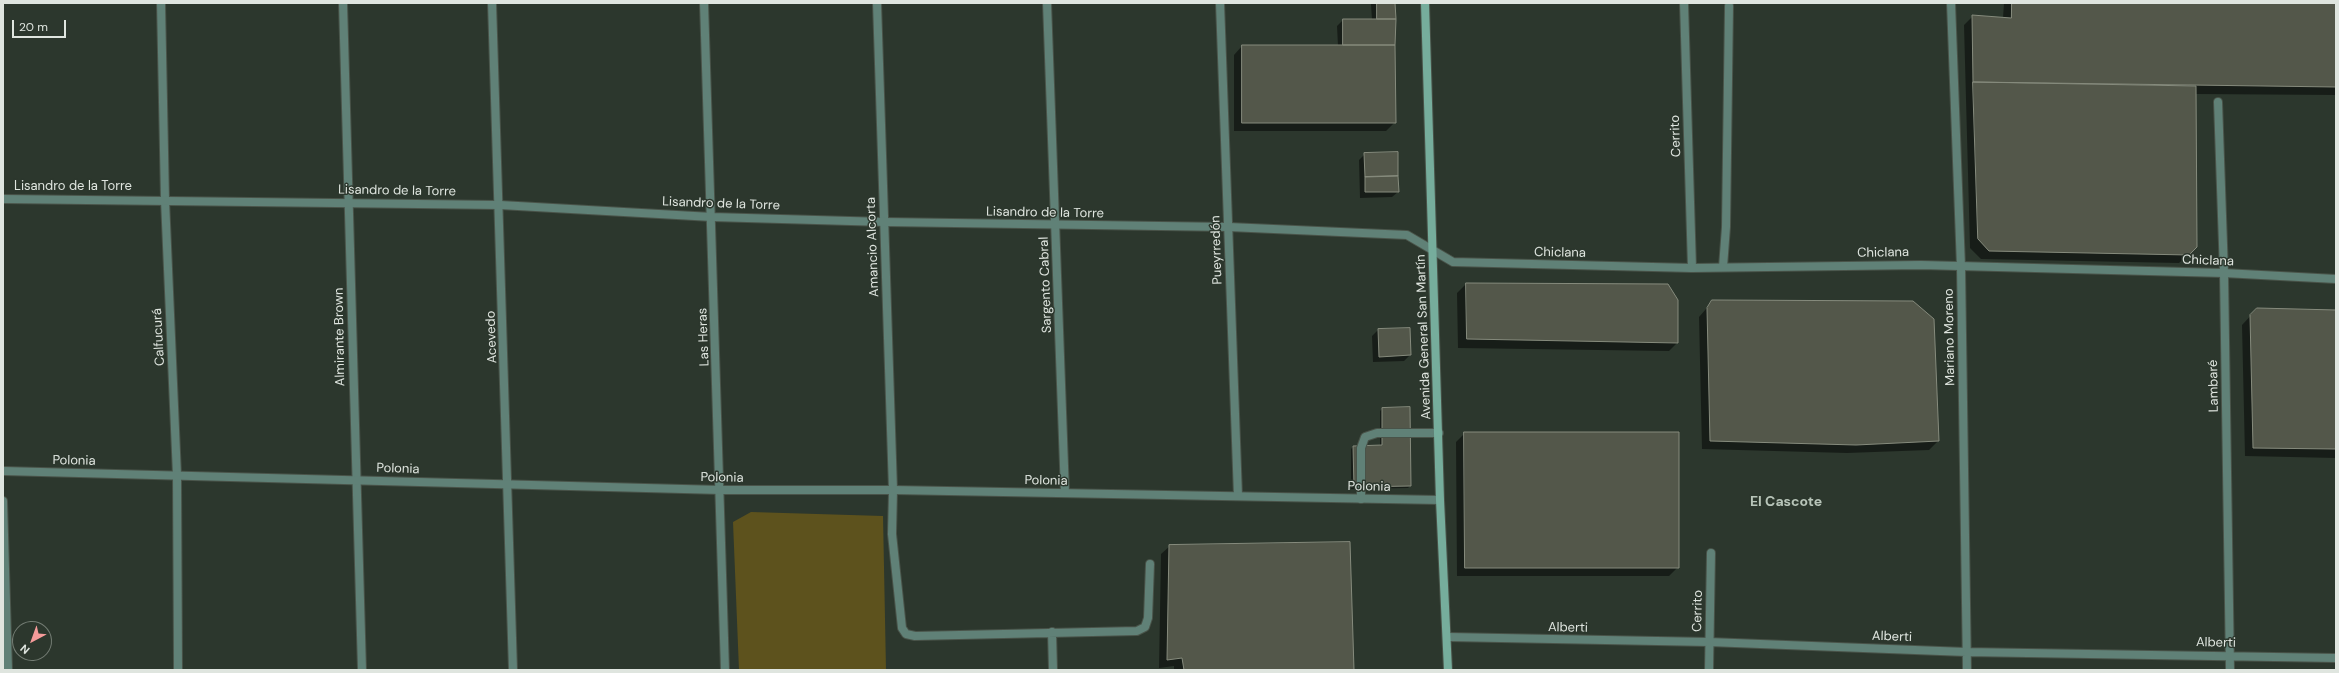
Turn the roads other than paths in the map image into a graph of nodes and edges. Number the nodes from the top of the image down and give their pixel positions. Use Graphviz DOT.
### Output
graph roads {
  1 [pos="161,3"];
  2 [pos="343,3"];
  3 [pos="492,3"];
  4 [pos="704,3"];
  5 [pos="877,3"];
  6 [pos="1048,3"];
  7 [pos="1220,3"];
  8 [pos="1425,3"];
  9 [pos="1684,3"];
  10 [pos="1951,3"];
  11 [pos="1729,6"];
  12 [pos="2218,102"];
  13 [pos="3,199"];
  14 [pos="165,200"];
  15 [pos="349,202"];
  16 [pos="500,205"];
  17 [pos="712,217"];
  18 [pos="885,222"];
  19 [pos="1056,225"];
  20 [pos="1228,227"];
  21 [pos="1434,251"];
  22 [pos="1723,267"];
  23 [pos="1961,267"];
  24 [pos="1692,268"];
  25 [pos="2224,273"];
  26 [pos="2336,279"];
  27 [pos="1439,433"];
  28 [pos="3,472"];
  29 [pos="177,476"];
  30 [pos="356,480"];
  31 [pos="508,484"];
  32 [pos="721,490"];
  33 [pos="893,490"];
  34 [pos="1065,493"];
  35 [pos="1238,496"];
  36 [pos="1361,499"];
  37 [pos="3,500"];
  38 [pos="1440,500"];
  39 [pos="1711,553"];
  40 [pos="1150,564"];
  41 [pos="1052,632"];
  42 [pos="1448,638"];
  43 [pos="1709,642"];
  44 [pos="1966,652"];
  45 [pos="2230,655"];
  46 [pos="2336,658"];
  47 [pos="8,670"];
  48 [pos="178,670"];
  49 [pos="362,670"];
  50 [pos="513,670"];
  51 [pos="725,670"];
  52 [pos="1053,670"];
  53 [pos="1448,670"];
  54 [pos="1709,670"];
  55 [pos="1967,670"];
  56 [pos="2230,670"];
  1 -- 14 [label="street, Calfucurá"];
  2 -- 15 [label="street, Almirante Brown"];
  3 -- 16 [label="street, Acevedo"];
  4 -- 17 [label="street, Las Heras"];
  5 -- 18 [label="street, Amancio Alcorta"];
  6 -- 19 [label="street, Sargento Cabral"];
  7 -- 20 [label="street, Pueyrredón"];
  8 -- 21 [label="main road, Avenida General San Martín"];
  9 -- 24 [label="street, Cerrito"];
  10 -- 23 [label="street, Mariano Moreno"];
  11 -- 22 [label="street"];
  12 -- 25 [label="street, Lambaré"];
  13 -- 14 [label="street, Lisandro de la Torre"];
  14 -- 15 [label="street, Lisandro de la Torre"];
  14 -- 29 [label="street, Calfucurá"];
  15 -- 16 [label="street, Lisandro de la Torre"];
  15 -- 30 [label="street, Almirante Brown"];
  16 -- 17 [label="street, Lisandro de la Torre"];
  16 -- 31 [label="street, Acevedo"];
  17 -- 18 [label="street, Lisandro de la Torre"];
  17 -- 32 [label="street, Las Heras"];
  18 -- 19 [label="street, Lisandro de la Torre"];
  18 -- 33 [label="street, Amancio Alcorta"];
  19 -- 20 [label="street, Lisandro de la Torre"];
  19 -- 34 [label="street, Sargento Cabral"];
  20 -- 21 [label="street, Lisandro de la Torre"];
  20 -- 35 [label="street, Pueyrredón"];
  21 -- 24 [label="street, Chiclana"];
  21 -- 27 [label="main road, Avenida General San Martín"];
  22 -- 23 [label="street, Chiclana"];
  22 -- 24 [label="street, Chiclana"];
  23 -- 25 [label="street, Chiclana"];
  23 -- 44 [label="street, Mariano Moreno"];
  25 -- 26 [label="street, Chiclana"];
  25 -- 45 [label="street, Lambaré"];
  27 -- 36 [label="street"];
  27 -- 38 [label="main road, Avenida General San Martín"];
  28 -- 29 [label="street, Polonia"];
  29 -- 30 [label="street, Polonia"];
  29 -- 48 [label="street, Calfucurá"];
  30 -- 31 [label="street, Polonia"];
  30 -- 49 [label="street, Almirante Brown"];
  31 -- 32 [label="street, Polonia"];
  31 -- 50 [label="street, Acevedo"];
  32 -- 33 [label="street, Polonia"];
  32 -- 51 [label="street, Las Heras"];
  33 -- 34 [label="street, Polonia"];
  33 -- 41 [label="street, Amancio Alcorta"];
  34 -- 35 [label="street, Polonia"];
  35 -- 36 [label="street, Polonia"];
  36 -- 38 [label="street, Polonia"];
  37 -- 47 [label="street"];
  38 -- 42 [label="main road, Avenida General San Martín"];
  39 -- 43 [label="street, Cerrito"];
  40 -- 41 [label="street"];
  41 -- 52 [label="street"];
  42 -- 43 [label="street, Alberti"];
  42 -- 53 [label="main road, Avenida General San Martín"];
  43 -- 44 [label="street, Alberti"];
  43 -- 54 [label="street, Cerrito"];
  44 -- 45 [label="street, Alberti"];
  44 -- 55 [label="street, Mariano Moreno"];
  45 -- 46 [label="street, Alberti"];
  45 -- 56 [label="street, Lambaré"];
}
